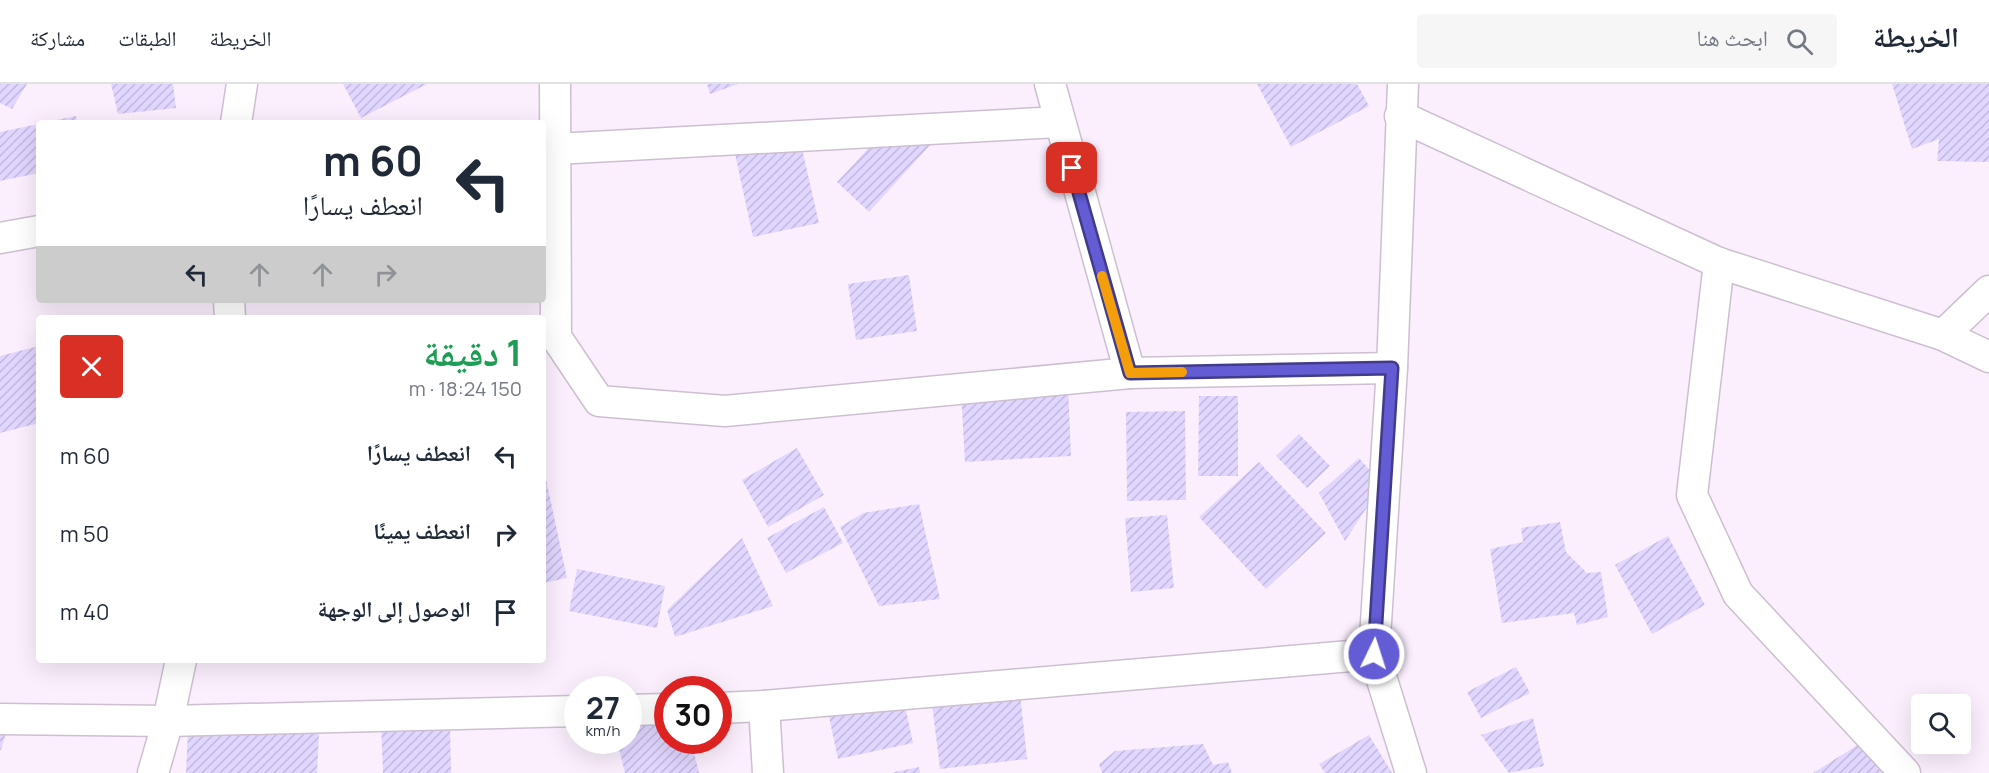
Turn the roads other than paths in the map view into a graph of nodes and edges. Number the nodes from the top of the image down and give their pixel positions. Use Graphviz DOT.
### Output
graph roads {
  1 [pos="242,84"];
  2 [pos="555,84"];
  3 [pos="1050,84"];
  4 [pos="1403,84"];
  5 [pos="1400,116"];
  6 [pos="236,120"];
  7 [pos="1059,122"];
  8 [pos="555,149"];
  9 [pos="36,231"];
  10 [pos="0,237"];
  11 [pos="1719,263"];
  12 [pos="1989,291"];
  13 [pos="1943,335"];
  14 [pos="1989,357"];
  15 [pos="1392,368"];
  16 [pos="1130,373"];
  17 [pos="1374,654"];
  18 [pos="179,663"];
  19 [pos="764,706"];
  20 [pos="732,707"];
  21 [pos="564,711"];
  22 [pos="0,719"];
  23 [pos="168,721"];
  24 [pos="153,773"];
  25 [pos="768,773"];
  26 [pos="1411,773"];
  27 [pos="1905,773"];
  1 -- 6 [label="street"];
  2 -- 8 [label="street"];
  3 -- 7 [label="street"];
  4 -- 5 [label="street"];
  5 -- 11 [label="street"];
  5 -- 15 [label="street"];
  7 -- 8 [label="street"];
  7 -- 16 [label="street"];
  8 -- 16 [label="street"];
  9 -- 10 [label="street"];
  11 -- 13 [label="street"];
  11 -- 27 [label="street"];
  12 -- 13 [label="street"];
  13 -- 14 [label="street"];
  15 -- 16 [label="street"];
  15 -- 17 [label="street"];
  17 -- 19 [label="street"];
  17 -- 26 [label="street"];
  18 -- 23 [label="street"];
  19 -- 20 [label="street"];
  19 -- 25 [label="street"];
  21 -- 23 [label="street"];
  22 -- 23 [label="street"];
  23 -- 24 [label="street"];
}
